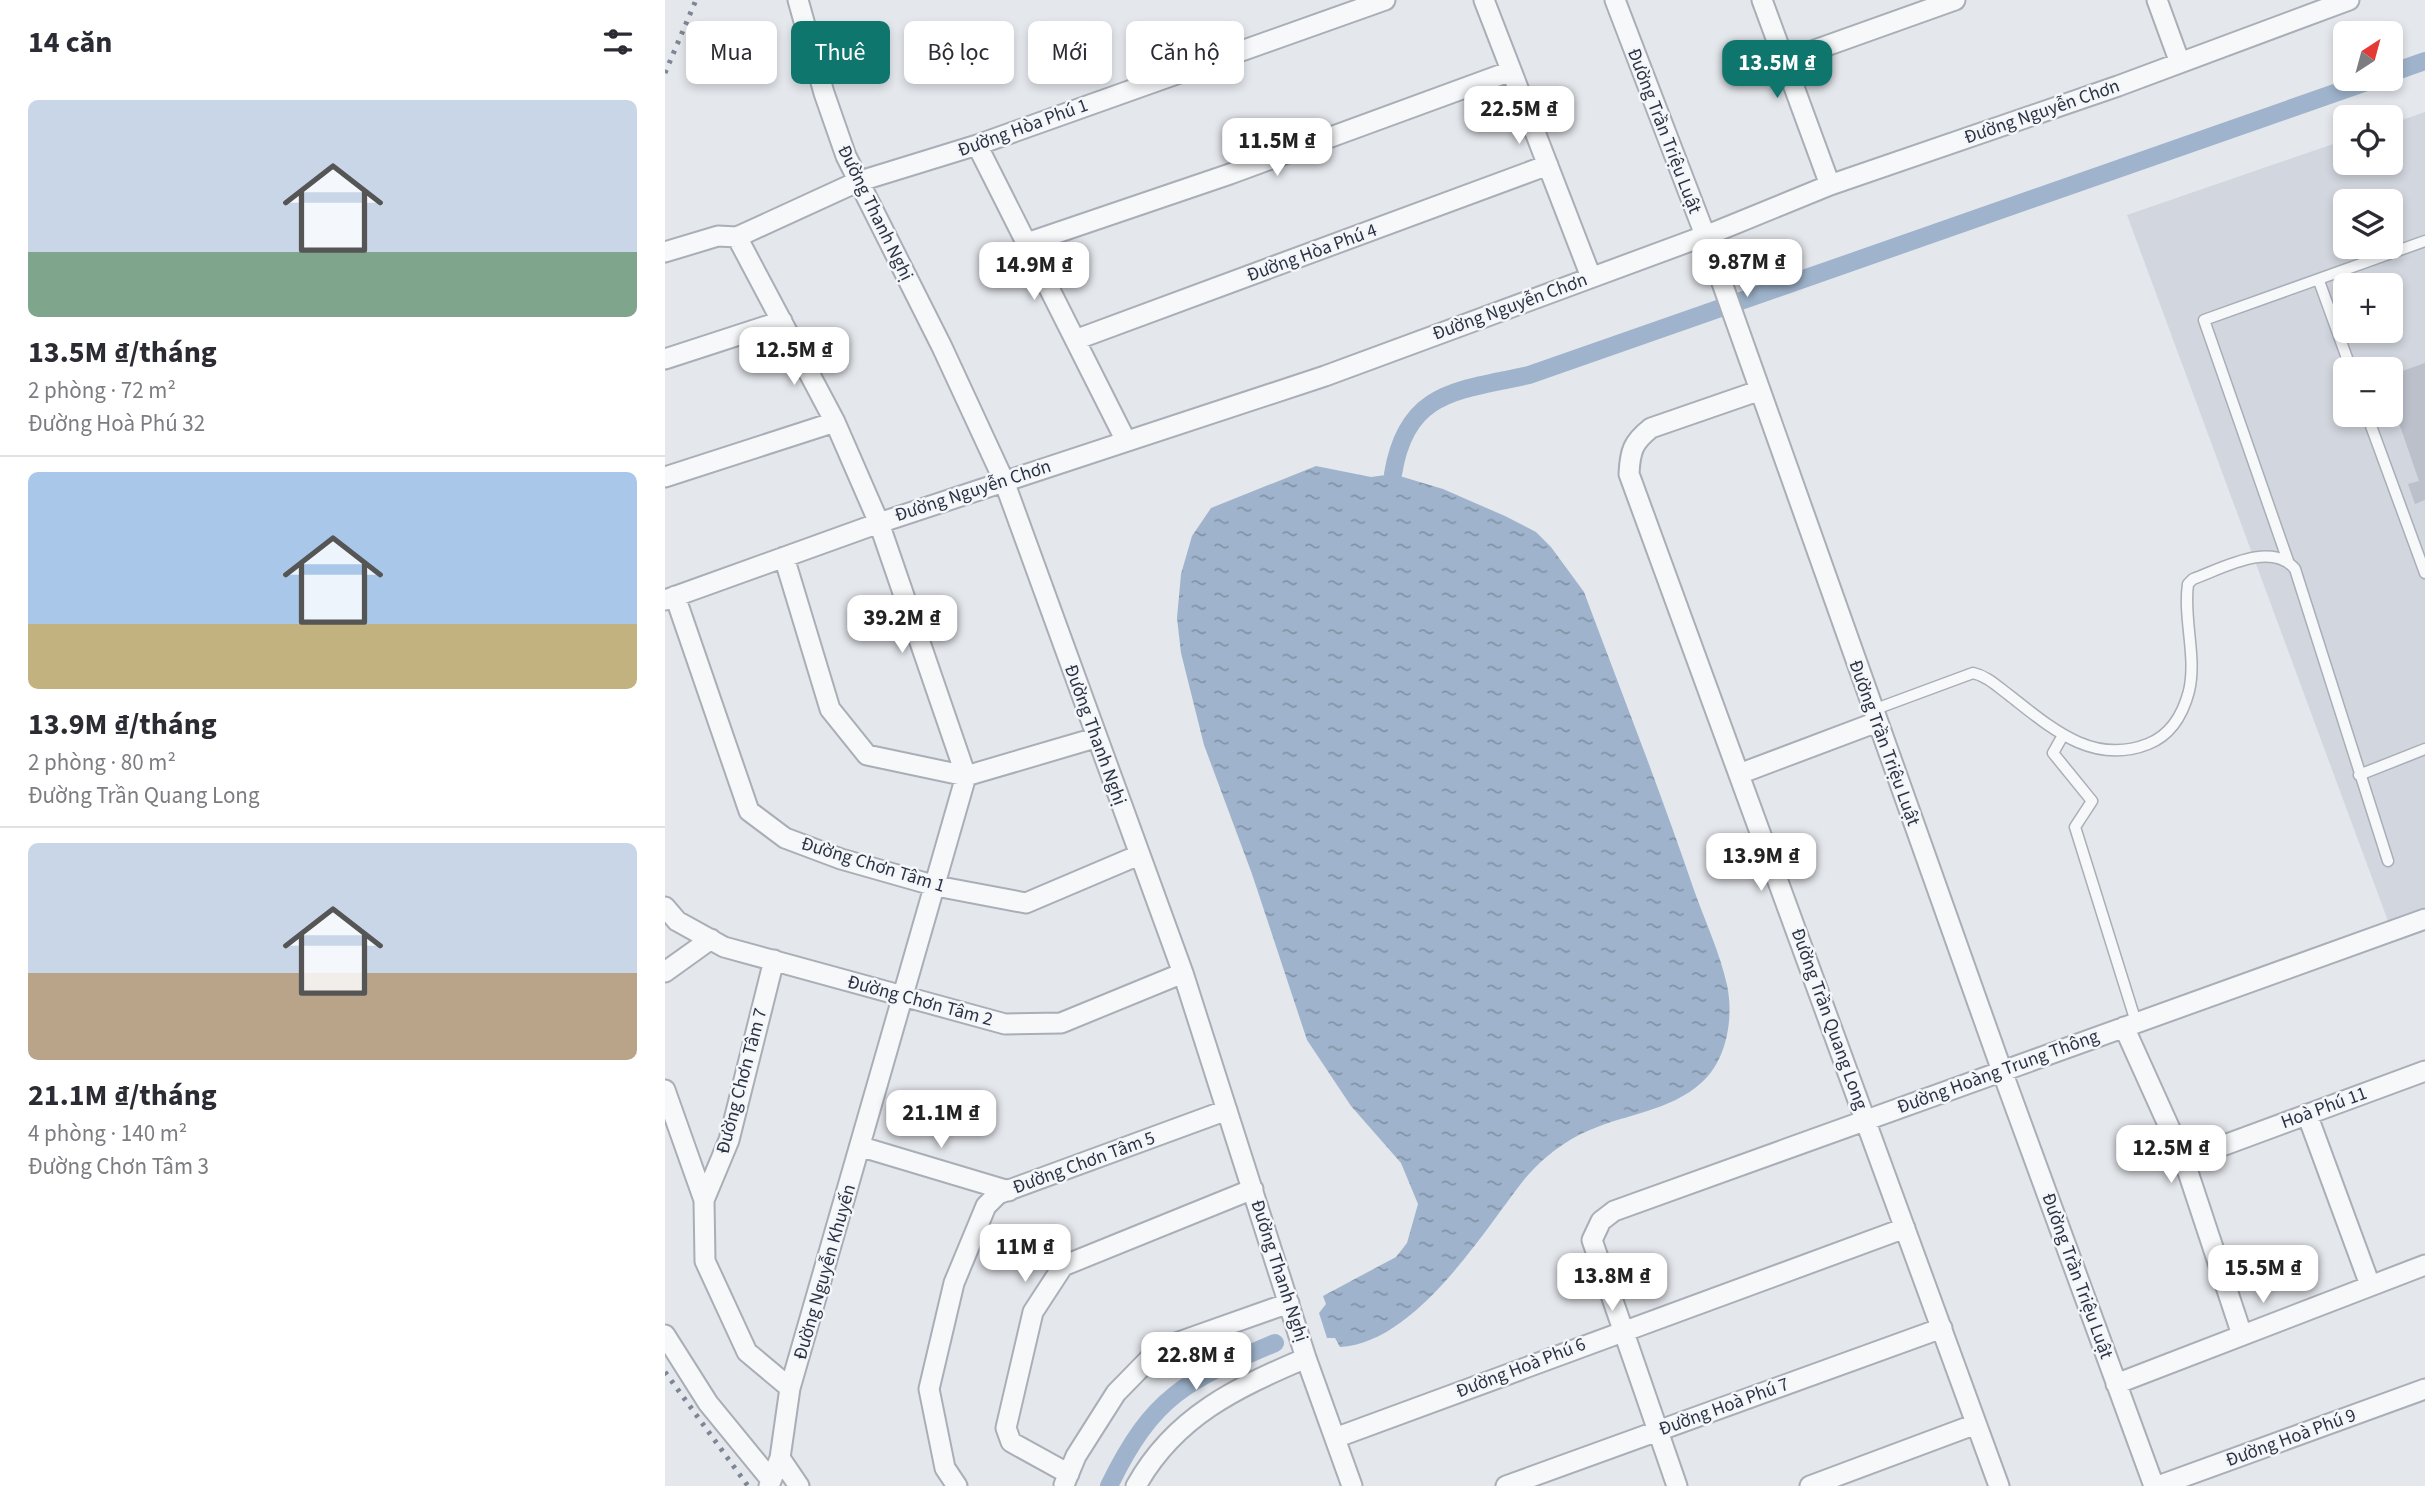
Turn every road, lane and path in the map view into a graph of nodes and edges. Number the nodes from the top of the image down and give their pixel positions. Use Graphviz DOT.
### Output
graph roads {
  1 [pos="798,0"];
  2 [pos="1385,0"];
  3 [pos="1484,0"];
  4 [pos="1615,0"];
  5 [pos="1762,0"];
  6 [pos="1955,0"];
  7 [pos="2157,0"];
  8 [pos="2349,0"];
  9 [pos="1784,61"];
  10 [pos="2180,63"];
  11 [pos="1511,71"];
  12 [pos="977,145"];
  13 [pos="1548,165"];
  14 [pos="857,183"];
  15 [pos="1830,186"];
  16 [pos="1705,235"];
  17 [pos="737,237"];
  18 [pos="2425,241"];
  19 [pos="1027,243"];
  20 [pos="665,252"];
  21 [pos="1591,277"];
  22 [pos="2319,281"];
  23 [pos="782,321"];
  24 [pos="1075,340"];
  25 [pos="2347,357"];
  26 [pos="665,359"];
  27 [pos="1758,391"];
  28 [pos="835,422"];
  29 [pos="2372,427"];
  30 [pos="1126,441"];
  31 [pos="665,477"];
  32 [pos="1004,481"];
  33 [pos="879,523"];
  34 [pos="785,557"];
  35 [pos="2288,561"];
  36 [pos="2425,573"];
  37 [pos="670,598"];
  38 [pos="1875,716"];
  39 [pos="2062,737"];
  40 [pos="1095,738"];
  41 [pos="2425,749"];
  42 [pos="1739,774"];
  43 [pos="2359,775"];
  44 [pos="966,776"];
  45 [pos="1139,855"];
  46 [pos="2388,861"];
  47 [pos="936,886"];
  48 [pos="665,907"];
  49 [pos="2425,919"];
  50 [pos="711,939"];
  51 [pos="775,960"];
  52 [pos="665,972"];
  53 [pos="1183,973"];
  54 [pos="903,998"];
  55 [pos="2130,1025"];
  56 [pos="2002,1071"];
  57 [pos="2425,1071"];
  58 [pos="665,1090"];
  59 [pos="1227,1110"];
  60 [pos="2307,1114"];
  61 [pos="1865,1120"];
  62 [pos="862,1147"];
  63 [pos="2184,1160"];
  64 [pos="1252,1189"];
  65 [pos="1009,1191"];
  66 [pos="704,1200"];
  67 [pos="1905,1228"];
  68 [pos="2425,1265"];
  69 [pos="2369,1286"];
  70 [pos="1289,1303"];
  71 [pos="1942,1328"];
  72 [pos="1623,1330"];
  73 [pos="665,1335"];
  74 [pos="2242,1335"];
  75 [pos="1306,1358"];
  76 [pos="2116,1384"];
  77 [pos="790,1388"];
  78 [pos="2425,1389"];
  79 [pos="1976,1424"];
  80 [pos="1658,1431"];
  81 [pos="1335,1438"];
  82 [pos="780,1458"];
  83 [pos="1067,1480"];
  84 [pos="770,1483"];
  85 [pos="799,1486"];
  86 [pos="957,1486"];
  87 [pos="1136,1486"];
  88 [pos="1352,1486"];
  89 [pos="1506,1486"];
  90 [pos="1677,1486"];
  91 [pos="1810,1486"];
  92 [pos="1999,1486"];
  93 [pos="2156,1486"];
  1 -- 14 [label="street, Đường Thanh Nghị"];
  2 -- 12 [label="street, Đường Hòa Phú 1"];
  3 -- 11 [label="street"];
  4 -- 16 [label="street, Đường Trần Triệu Luật"];
  5 -- 9 [label="street"];
  6 -- 9 [label="street"];
  7 -- 10 [label="street"];
  8 -- 10 [label="street, Đường Nguyễn Chơn"];
  9 -- 15 [label="street"];
  10 -- 15 [label="street, Đường Nguyễn Chơn"];
  11 -- 13 [label="street"];
  11 -- 19 [label="street"];
  12 -- 14 [label="street, Đường Hòa Phú 1"];
  12 -- 19 [label="street"];
  13 -- 21 [label="street"];
  13 -- 24 [label="street, Đường Hòa Phú 4"];
  14 -- 17 [label="street"];
  14 -- 32 [label="street, Đường Thanh Nghị"];
  15 -- 16 [label="street, Đường Nguyễn Chơn"];
  16 -- 21 [label="street, Đường Nguyễn Chơn"];
  16 -- 27 [label="street, Đường Trần Triệu Luật"];
  17 -- 20 [label="street"];
  17 -- 23 [label="street"];
  18 -- 22 [label="lane"];
  19 -- 24 [label="street"];
  21 -- 30 [label="street, Đường Nguyễn Chơn"];
  22 -- 25 [label="lane"];
  22 -- 35 [label="lane"];
  23 -- 26 [label="street"];
  23 -- 28 [label="street"];
  24 -- 30 [label="street"];
  27 -- 38 [label="street, Đường Trần Triệu Luật"];
  27 -- 42 [label="street, Đường Trần Quang Long"];
  28 -- 31 [label="street"];
  28 -- 33 [label="street"];
  29 -- 36 [label="lane"];
  30 -- 32 [label="street, Đường Nguyễn Chơn"];
  32 -- 33 [label="street, Đường Nguyễn Chơn"];
  32 -- 40 [label="street, Đường Thanh Nghị"];
  33 -- 34 [label="street, Đường Nguyễn Chơn"];
  33 -- 44 [label="street"];
  34 -- 37 [label="street, Đường Nguyễn Chơn"];
  34 -- 44 [label="street"];
  35 -- 39 [label="lane"];
  35 -- 43 [label="lane"];
  37 -- 47 [label="street, Đường Chơn Tâm 1"];
  38 -- 39 [label="lane"];
  38 -- 42 [label="street"];
  38 -- 56 [label="street, Đường Trần Triệu Luật"];
  39 -- 55 [label="lane"];
  40 -- 44 [label="street"];
  40 -- 45 [label="street, Đường Thanh Nghị"];
  41 -- 43 [label="lane"];
  42 -- 61 [label="street, Đường Trần Quang Long"];
  43 -- 46 [label="lane"];
  44 -- 47 [label="street, Đường Nguyễn Khuyến"];
  45 -- 47 [label="street, Đường Chơn Tâm 1"];
  45 -- 53 [label="street, Đường Thanh Nghị"];
  47 -- 54 [label="street, Đường Nguyễn Khuyến"];
  48 -- 50 [label="street, Đường Chơn Tâm 2"];
  49 -- 55 [label="street, Đường Hoàng Trung Thông"];
  50 -- 51 [label="street, Đường Chơn Tâm 2"];
  50 -- 52 [label="street"];
  51 -- 54 [label="street, Đường Chơn Tâm 2"];
  51 -- 66 [label="street, Đường Chơn Tâm 7"];
  53 -- 54 [label="street, Đường Chơn Tâm 2"];
  53 -- 59 [label="street, Đường Thanh Nghị"];
  54 -- 62 [label="street, Đường Nguyễn Khuyến"];
  55 -- 56 [label="street, Đường Hoàng Trung Thông"];
  55 -- 63 [label="street"];
  56 -- 61 [label="street, Đường Hoàng Trung Thông"];
  56 -- 76 [label="street, Đường Trần Triệu Luật"];
  57 -- 60 [label="street, Hoà Phú 11"];
  58 -- 66 [label="street"];
  59 -- 64 [label="street, Đường Thanh Nghị"];
  59 -- 65 [label="street, Đường Chơn Tâm 5"];
  60 -- 63 [label="street, Hoà Phú 11"];
  60 -- 69 [label="street"];
  61 -- 67 [label="street, Đường Trần Quang Long"];
  61 -- 72 [label="street, Đường Hoàng Trung Thông"];
  62 -- 65 [label="street"];
  62 -- 77 [label="street, Đường Nguyễn Khuyến"];
  63 -- 74 [label="street"];
  64 -- 70 [label="street, Đường Thanh Nghị"];
  64 -- 83 [label="street"];
  65 -- 86 [label="street, Đường Chơn Tâm 5"];
  66 -- 77 [label="street"];
  67 -- 71 [label="street, Đường Trần Quang Long"];
  67 -- 72 [label="street, Đường Hoà Phú 6"];
  68 -- 69 [label="street"];
  69 -- 74 [label="street"];
  70 -- 75 [label="street, Đường Thanh Nghị"];
  70 -- 83 [label="street"];
  71 -- 79 [label="street, Đường Trần Quang Long"];
  71 -- 80 [label="street, Đường Hoà Phú 7"];
  72 -- 80 [label="street, Đường Hoàng Trung Thông"];
  72 -- 81 [label="street, Đường Hoà Phú 6"];
  73 -- 84 [label="street"];
  74 -- 76 [label="street"];
  75 -- 81 [label="street, Đường Thanh Nghị"];
  75 -- 87 [label="street"];
  76 -- 93 [label="street, Đường Trần Triệu Luật"];
  77 -- 82 [label="street, Đường Nguyễn Khuyến"];
  78 -- 93 [label="street, Đường Hoà Phú 9"];
  79 -- 91 [label="street"];
  79 -- 92 [label="street, Đường Trần Quang Long"];
  80 -- 89 [label="street, Đường Hoà Phú 7"];
  80 -- 90 [label="street, Đường Hoàng Trung Thông"];
  81 -- 88 [label="street, Đường Thanh Nghị"];
  82 -- 84 [label="street, Đường Nguyễn Khuyến"];
  82 -- 85 [label="street"];
}
